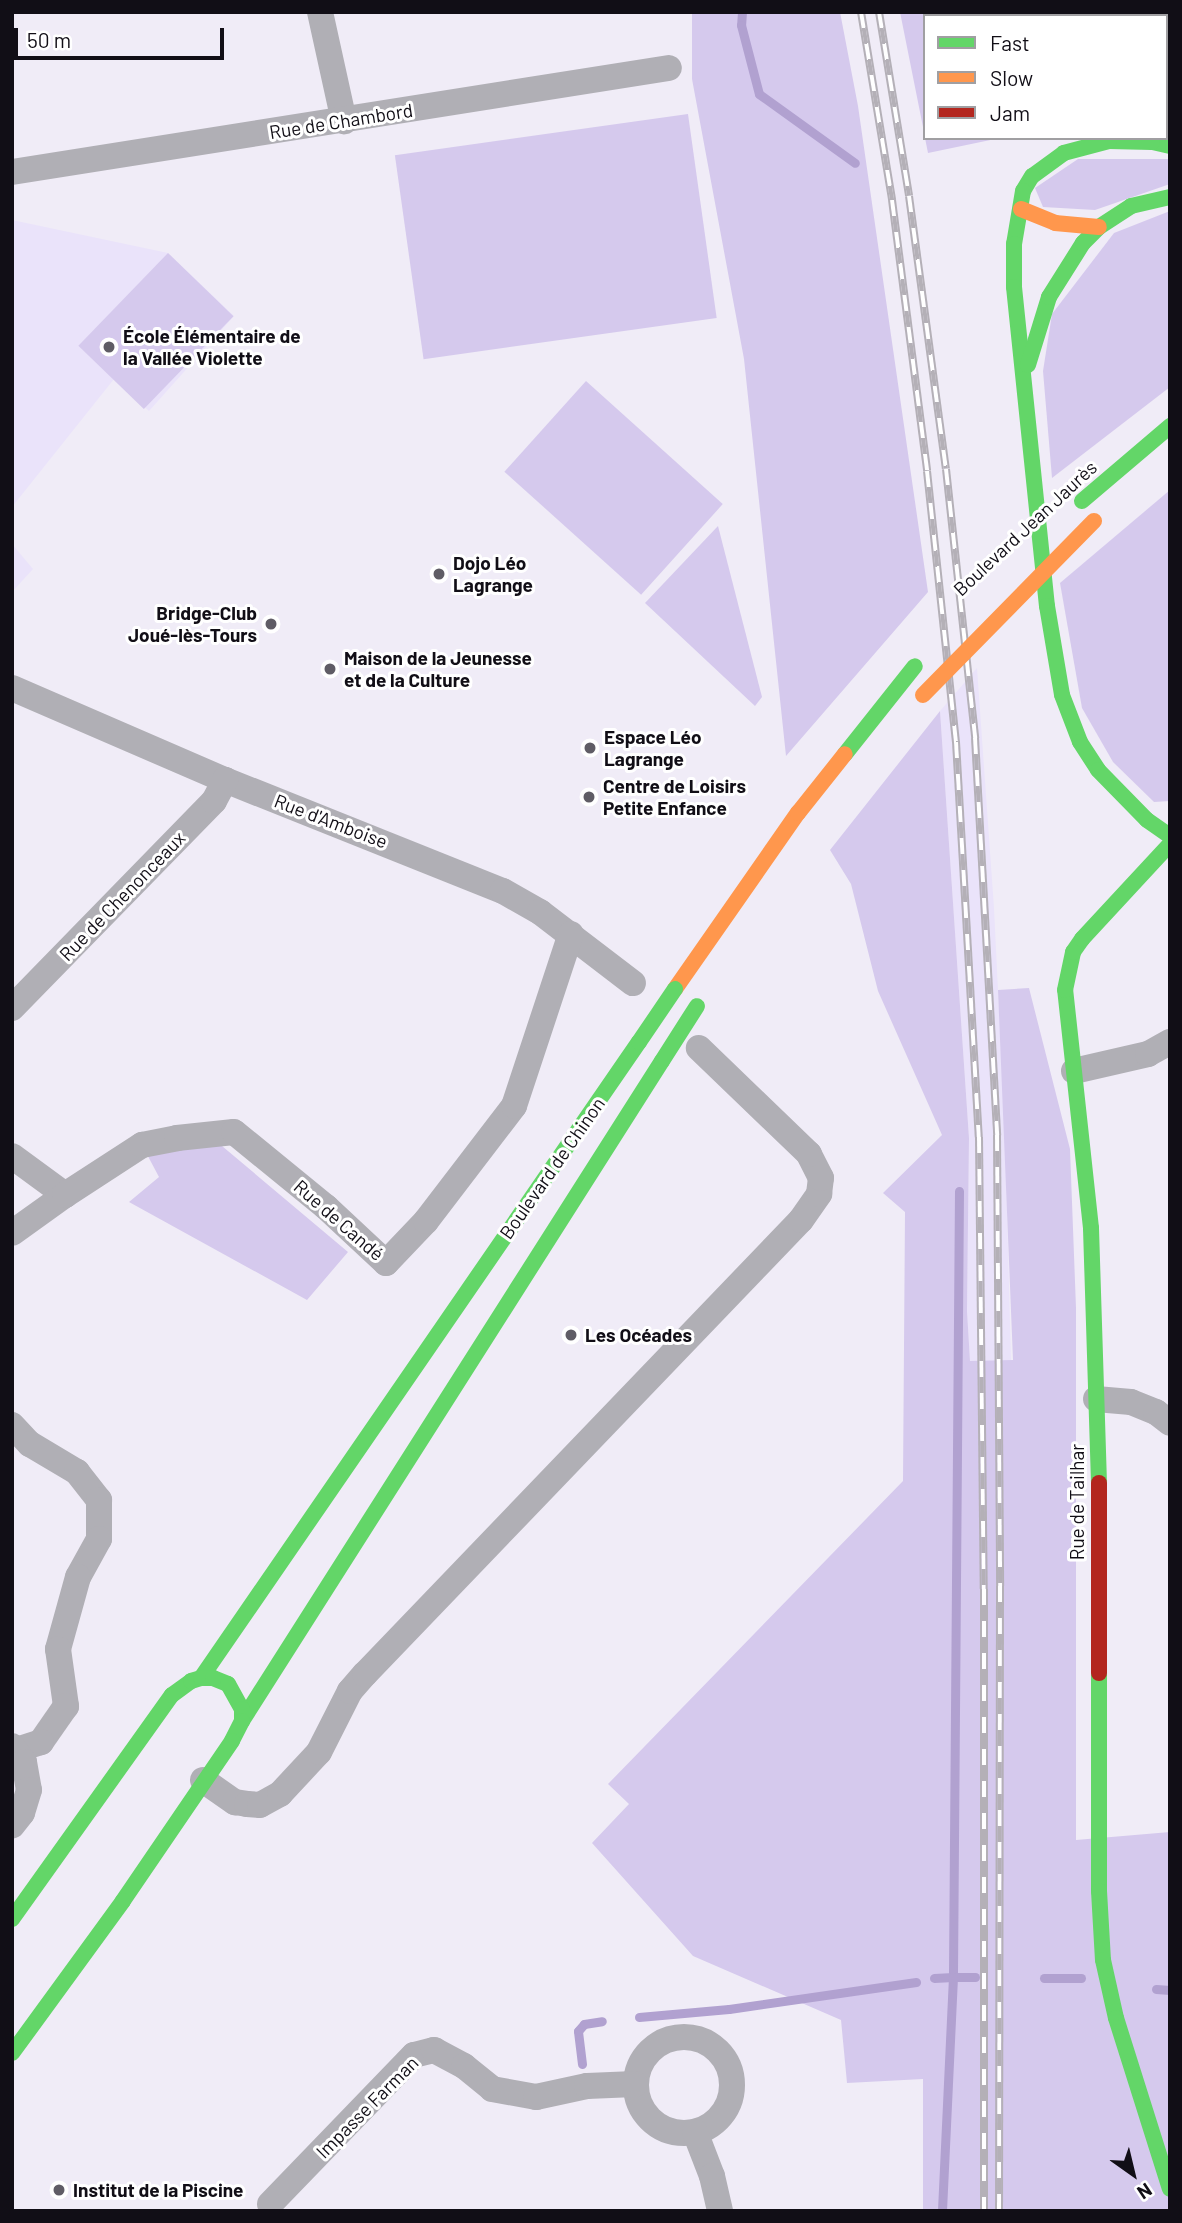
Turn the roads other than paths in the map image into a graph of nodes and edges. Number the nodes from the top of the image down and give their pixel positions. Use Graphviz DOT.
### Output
graph roads {
  1 [pos="320,12"];
  2 [pos="669,68"];
  3 [pos="344,121"];
  4 [pos="1170,146"];
  5 [pos="12,172"];
  6 [pos="1170,197"];
  7 [pos="1021,209"];
  8 [pos="1099,227"];
  9 [pos="1024,388"];
  10 [pos="1170,426"];
  11 [pos="1078,505"];
  12 [pos="1099,518"];
  13 [pos="1054,527"];
  14 [pos="1026,553"];
  15 [pos="930,651"];
  16 [pos="12,688"];
  17 [pos="919,701"];
  18 [pos="225,779"];
  19 [pos="1170,836"];
  20 [pos="1170,844"];
  21 [pos="570,934"];
  22 [pos="633,983"];
  23 [pos="700,1000"];
  24 [pos="12,1008"];
  25 [pos="1170,1042"];
  26 [pos="699,1048"];
  27 [pos="1074,1071"];
  28 [pos="12,1157"];
  29 [pos="65,1195"];
  30 [pos="12,1233"];
  31 [pos="1096,1399"];
  32 [pos="1170,1423"];
  33 [pos="12,1426"];
  34 [pos="201,1678"];
  35 [pos="242,1721"];
  36 [pos="14,1748"];
  37 [pos="203,1780"];
  38 [pos="12,1826"];
  39 [pos="43,1874"];
  40 [pos="23,1880"];
  41 [pos="12,1919"];
  42 [pos="12,2053"];
  43 [pos="635,2084"];
  44 [pos="695,2132"];
  45 [pos="1170,2189"];
  46 [pos="270,2204"];
  47 [pos="720,2211"];
  1 -- 3 [label="street"];
  2 -- 3 [label="street, Rue de Chambord"];
  3 -- 5 [label="street, Rue de Chambord"];
  4 -- 7 [label="main road"];
  6 -- 8 [label="main road"];
  7 -- 8 [label="main road"];
  7 -- 9 [label="main road"];
  8 -- 9 [label="main road"];
  9 -- 19 [label="main road"];
  10 -- 11 [label="main road, Boulevard Jean Jaurès"];
  12 -- 17 [label="main road, bridge"];
  13 -- 14 [label="main road, Boulevard Jean Jaurès"];
  15 -- 34 [label="main road, Boulevard de Chinon, bridge"];
  16 -- 18 [label="street, Rue d'Amboise"];
  18 -- 21 [label="street, Rue d'Amboise"];
  18 -- 24 [label="street, Rue de Chenonceaux"];
  20 -- 27 [label="main road, Rue de Tailhar"];
  21 -- 22 [label="street, Rue d'Amboise"];
  21 -- 29 [label="street, Rue de Candé"];
  23 -- 35 [label="main road, Boulevard de Chinon, bridge"];
  25 -- 27 [label="street"];
  26 -- 37 [label="street"];
  27 -- 31 [label="main road, Rue de Tailhar"];
  28 -- 29 [label="street"];
  29 -- 30 [label="street"];
  31 -- 32 [label="street"];
  31 -- 45 [label="main road, Rue de Tailhar"];
  33 -- 36 [label="street"];
  34 -- 35 [label="main road"];
  34 -- 39 [label="main road"];
  35 -- 37 [label="main road, Boulevard de Chinon"];
  36 -- 38 [label="street"];
  37 -- 42 [label="main road, Boulevard de Chinon"];
  39 -- 40 [label="main road"];
  39 -- 41 [label="main road"];
  43 -- 44 [label="street"];
  43 -- 44 [label="street"];
  43 -- 46 [label="street, Impasse Farman"];
  44 -- 47 [label="street"];
}
